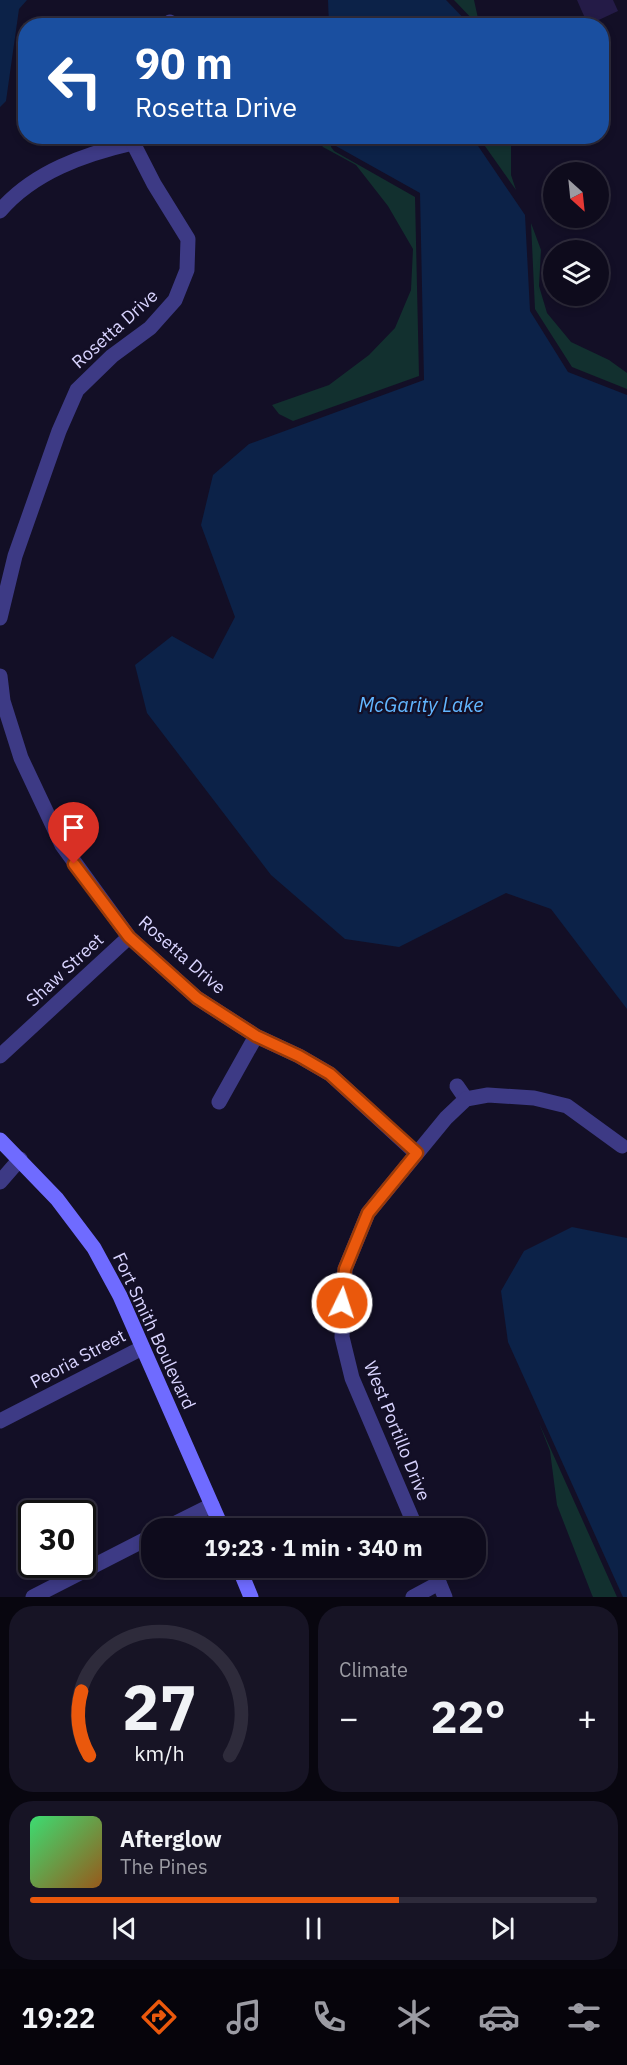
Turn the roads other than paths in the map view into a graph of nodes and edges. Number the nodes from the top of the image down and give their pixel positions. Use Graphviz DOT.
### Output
graph roads {
  1 [pos="121,144"];
  2 [pos="136,144"];
  3 [pos="0,211"];
  4 [pos="7,554"];
  5 [pos="0,618"];
  6 [pos="0,676"];
  7 [pos="129,937"];
  8 [pos="256,1036"];
  9 [pos="0,1056"];
  10 [pos="219,1102"];
  11 [pos="0,1140"];
  12 [pos="622,1146"];
  13 [pos="417,1153"];
  14 [pos="20,1159"];
  15 [pos="0,1182"];
  16 [pos="142,1348"];
  17 [pos="0,1421"];
  18 [pos="212,1505"];
  19 [pos="185,1518"];
  20 [pos="218,1518"];
  21 [pos="412,1518"];
  22 [pos="141,1542"];
  23 [pos="243,1578"];
  24 [pos="442,1590"];
  25 [pos="33,1597"];
  26 [pos="251,1597"];
  27 [pos="413,1597"];
  1 -- 3 [label="street"];
  2 -- 4 [label="street, Rosetta Drive"];
  4 -- 5 [label="street, Rosetta Drive"];
  6 -- 7 [label="street, Rosetta Drive"];
  7 -- 8 [label="street, Rosetta Drive"];
  7 -- 9 [label="street, Shaw Street"];
  8 -- 10 [label="street"];
  8 -- 13 [label="street, Rosetta Drive"];
  11 -- 14 [label="street, Fort Smith Boulevard"];
  12 -- 13 [label="street, West Portillo Drive"];
  13 -- 21 [label="street, West Portillo Drive"];
  14 -- 15 [label="street"];
  14 -- 16 [label="street, Fort Smith Boulevard"];
  16 -- 17 [label="street, Peoria Street"];
  16 -- 18 [label="street, Fort Smith Boulevard"];
  18 -- 19 [label="street"];
  18 -- 20 [label="street, Fort Smith Boulevard"];
  22 -- 25 [label="street"];
  23 -- 26 [label="street"];
  24 -- 27 [label="street"];
}
